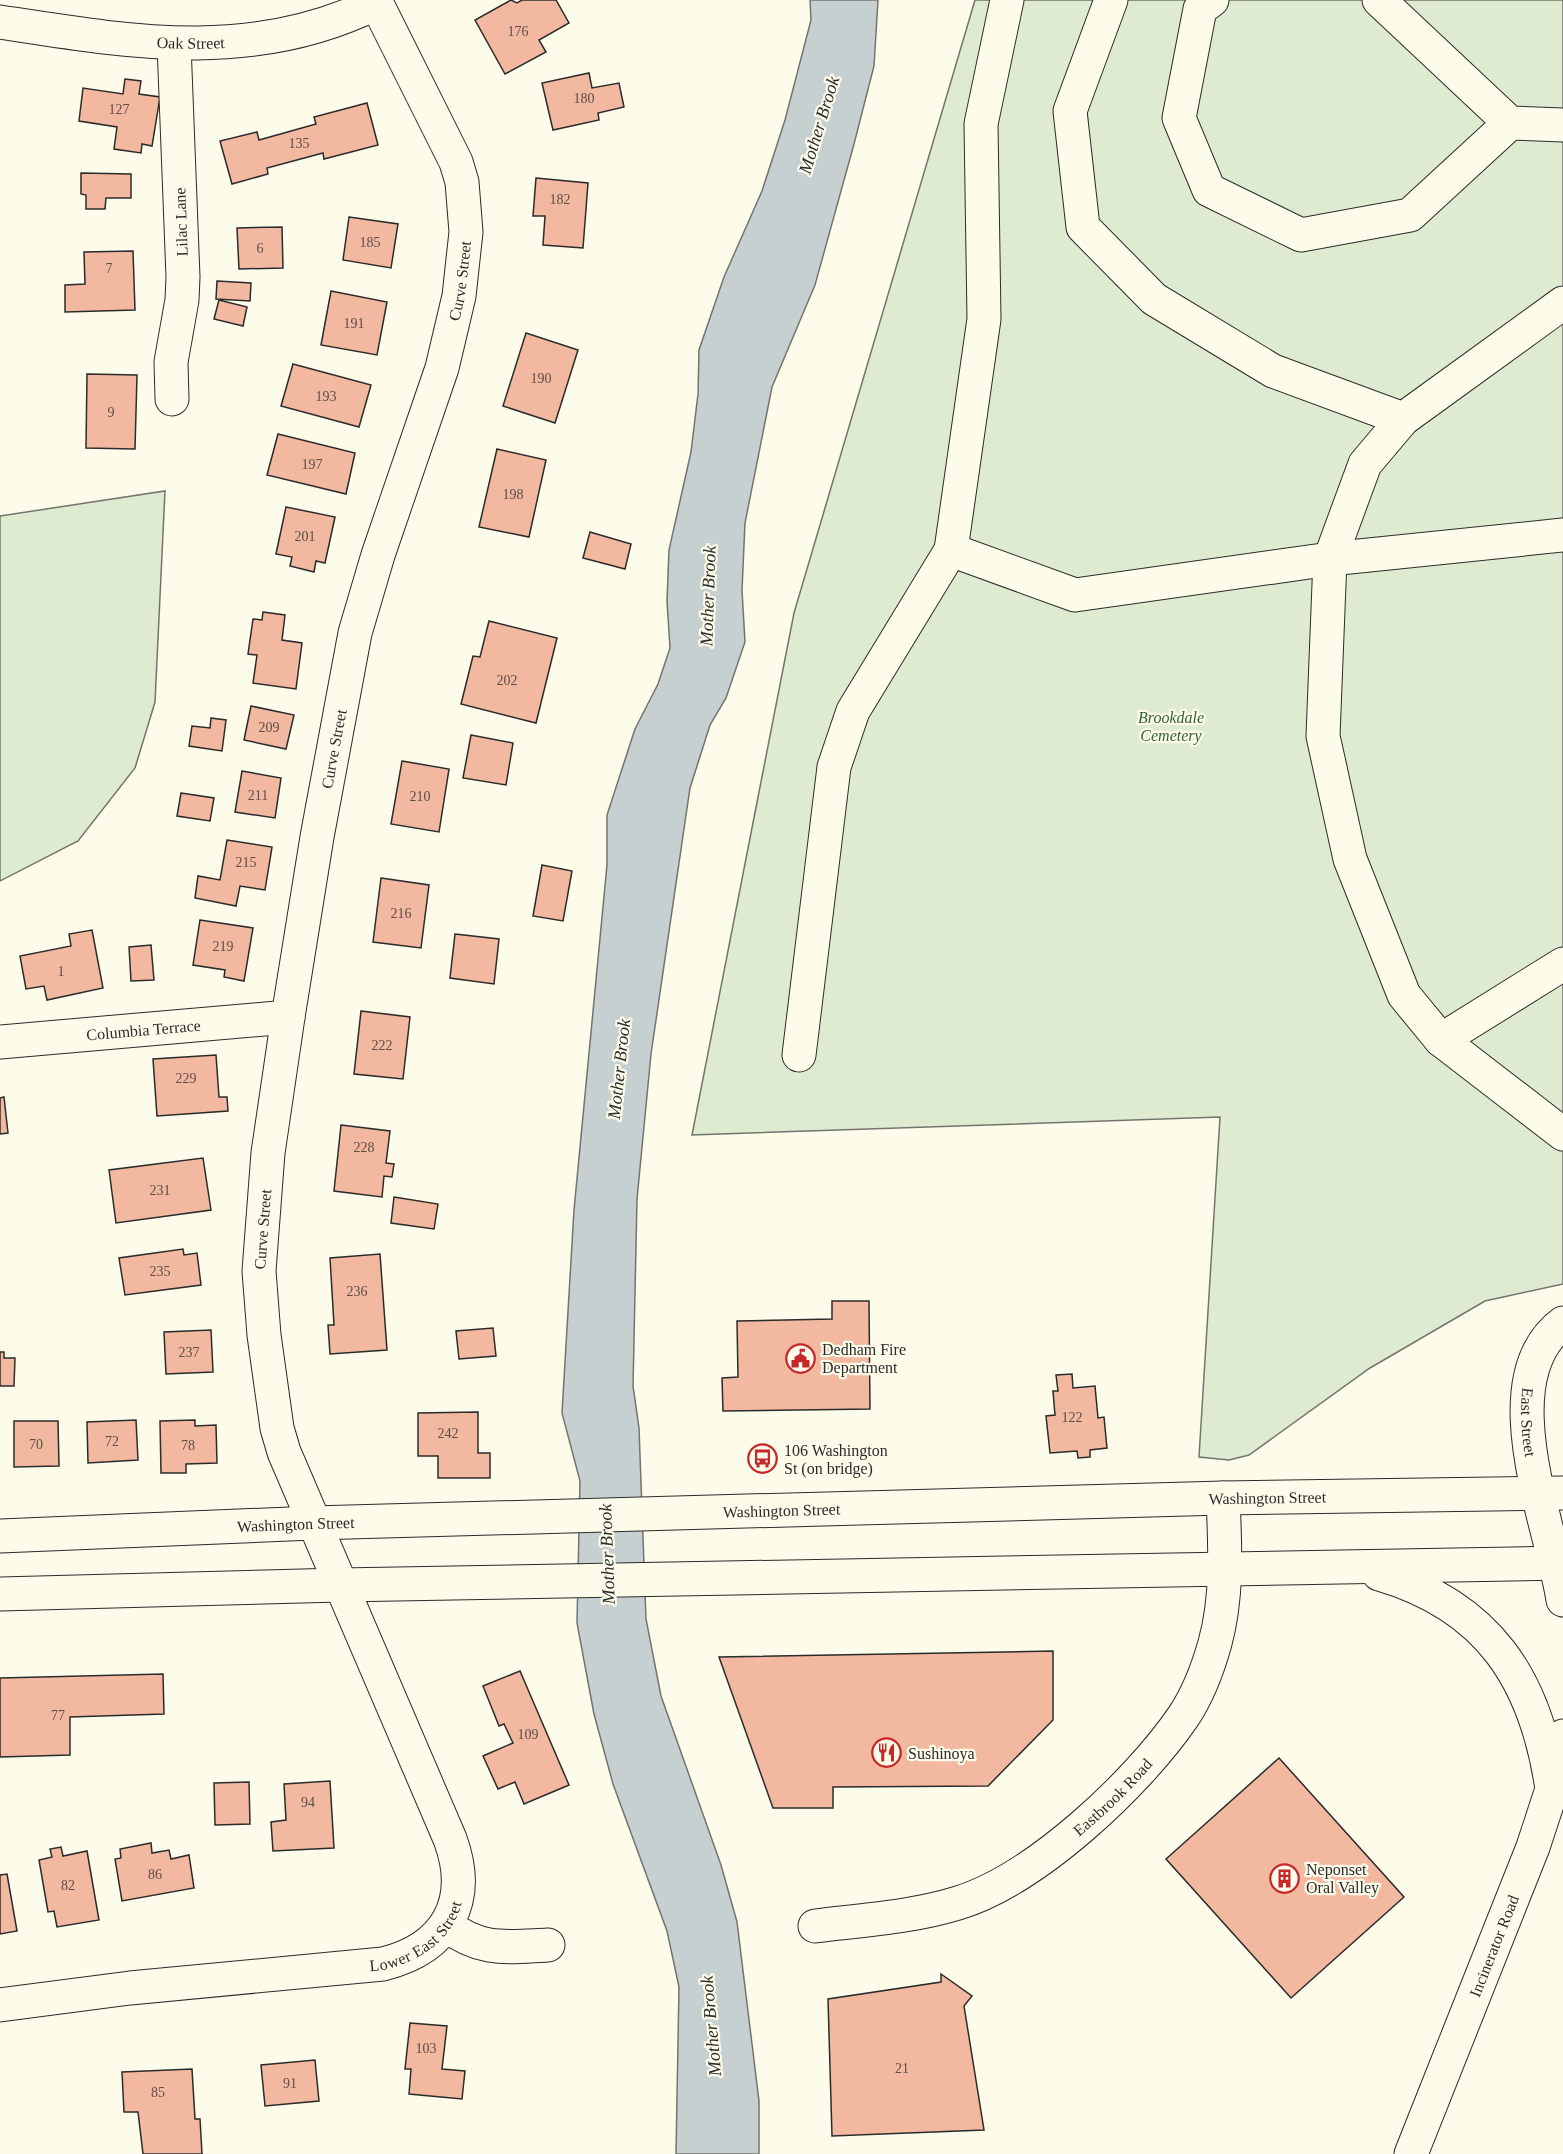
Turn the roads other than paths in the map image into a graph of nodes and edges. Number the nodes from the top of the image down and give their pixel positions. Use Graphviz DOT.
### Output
graph roads {
  1 [pos="1007,0"];
  2 [pos="1111,0"];
  3 [pos="1212,0"];
  4 [pos="1379,0"];
  5 [pos="375,2"];
  6 [pos="0,22"];
  7 [pos="174,44"];
  8 [pos="1510,123"];
  9 [pos="1563,125"];
  10 [pos="1563,303"];
  11 [pos="172,399"];
  12 [pos="1403,419"];
  13 [pos="1563,535"];
  14 [pos="951,550"];
  15 [pos="1330,559"];
  16 [pos="1563,964"];
  17 [pos="288,1017"];
  18 [pos="1441,1040"];
  19 [pos="0,1042"];
  20 [pos="799,1055"];
  21 [pos="1563,1134"];
  22 [pos="1563,1323"];
  23 [pos="1550,1493"];
  24 [pos="1223,1498"];
  25 [pos="313,1523"];
  26 [pos="0,1536"];
  27 [pos="1559,1563"];
  28 [pos="1360,1568"];
  29 [pos="1225,1570"];
  30 [pos="340,1585"];
  31 [pos="0,1594"];
  32 [pos="1563,1600"];
  33 [pos="1563,1736"];
  34 [pos="1552,1789"];
  35 [pos="446,1925"];
  36 [pos="815,1926"];
  37 [pos="548,1945"];
  38 [pos="0,2005"];
  39 [pos="1412,2154"];
  1 -- 14 [label="street"];
  2 -- 12 [label="street"];
  3 -- 8 [label="street"];
  4 -- 8 [label="street"];
  5 -- 7 [label="street, Oak Street"];
  5 -- 17 [label="street, Curve Street"];
  6 -- 7 [label="street, Oak Street"];
  7 -- 11 [label="street, Lilac Lane"];
  8 -- 9 [label="street"];
  10 -- 12 [label="street"];
  12 -- 15 [label="street"];
  13 -- 15 [label="street"];
  14 -- 15 [label="street"];
  14 -- 20 [label="street"];
  15 -- 18 [label="street"];
  16 -- 18 [label="street"];
  17 -- 19 [label="street, Columbia Terrace"];
  17 -- 25 [label="street, Curve Street"];
  18 -- 21 [label="street"];
  22 -- 23 [label="street, East Street"];
  23 -- 24 [label="street, Washington Street"];
  23 -- 27 [label="street"];
  24 -- 25 [label="street, Washington Street"];
  24 -- 29 [label="street, Eastbrook Road"];
  25 -- 26 [label="street, Washington Street"];
  25 -- 30 [label="street, Lower East Street"];
  27 -- 28 [label="street"];
  27 -- 32 [label="street"];
  28 -- 29 [label="street"];
  28 -- 34 [label="street"];
  29 -- 30 [label="street"];
  29 -- 36 [label="street, Eastbrook Road"];
  30 -- 31 [label="street"];
  30 -- 35 [label="street, Lower East Street"];
  33 -- 34 [label="street, Incinerator Road"];
  34 -- 39 [label="street, Incinerator Road"];
  35 -- 37 [label="street"];
  35 -- 38 [label="street, Lower East Street"];
}
